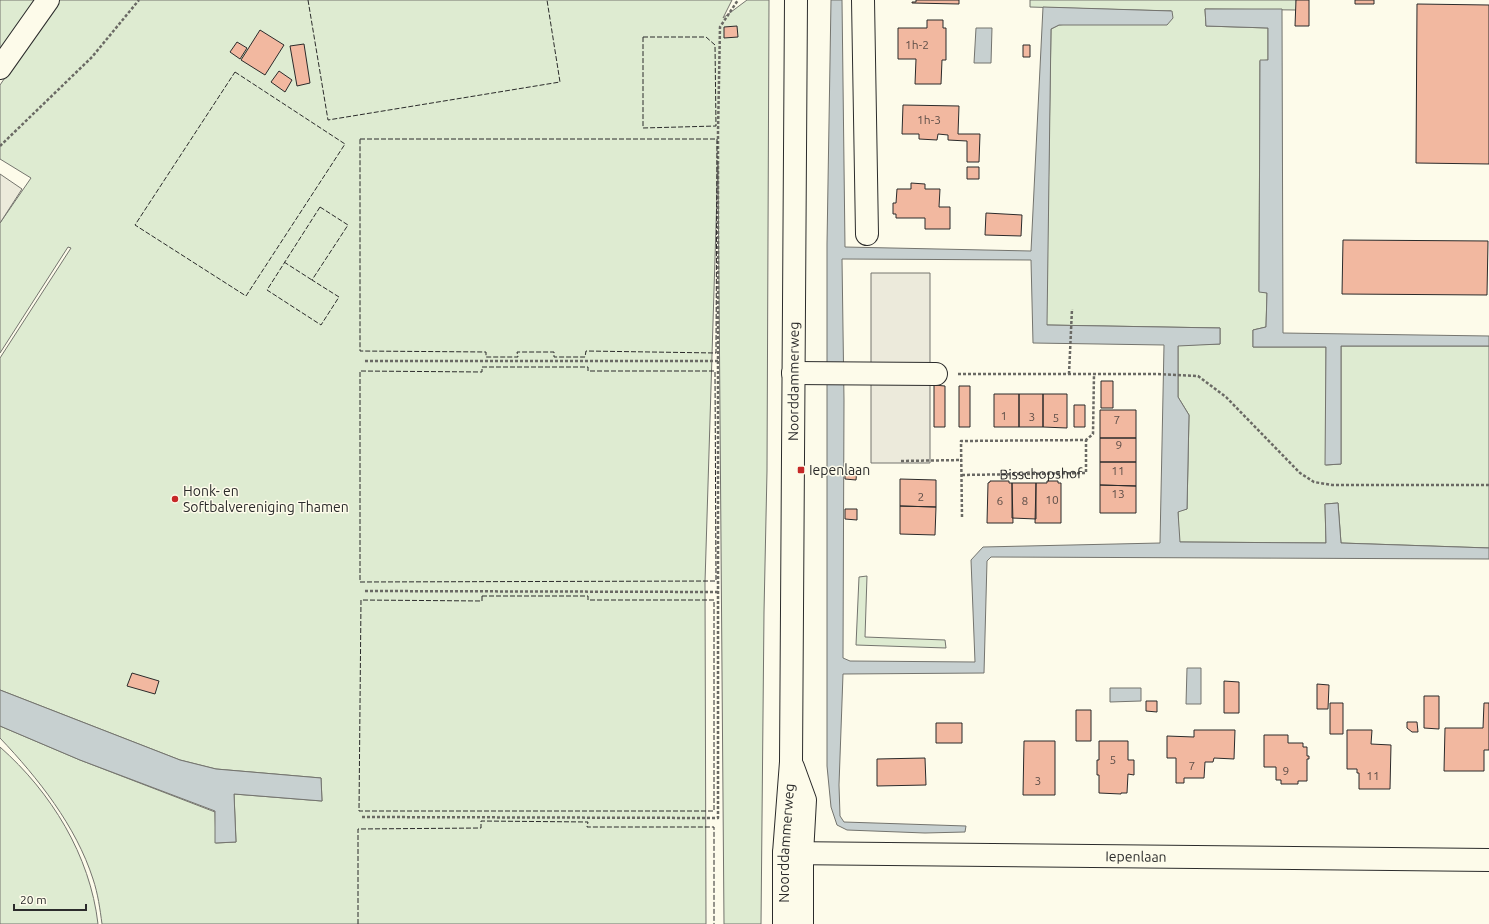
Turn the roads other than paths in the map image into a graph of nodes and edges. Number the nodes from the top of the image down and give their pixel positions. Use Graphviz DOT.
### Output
graph roads {
  1 [pos="48,0"];
  2 [pos="796,0"];
  3 [pos="863,0"];
  4 [pos="0,68"];
  5 [pos="867,234"];
  6 [pos="793,373"];
  7 [pos="936,374"];
  8 [pos="793,854"];
  9 [pos="1489,860"];
  10 [pos="784,924"];
  11 [pos="802,924"];
  1 -- 4 [label="street"];
  2 -- 6 [label="street, Noorddammerweg"];
  3 -- 5 [label="street"];
  6 -- 7 [label="street"];
  6 -- 8 [label="street, Noorddammerweg"];
  8 -- 9 [label="street, Iepenlaan"];
  8 -- 10 [label="street, Noorddammerweg"];
  8 -- 11 [label="street, Noorddammerweg"];
}
